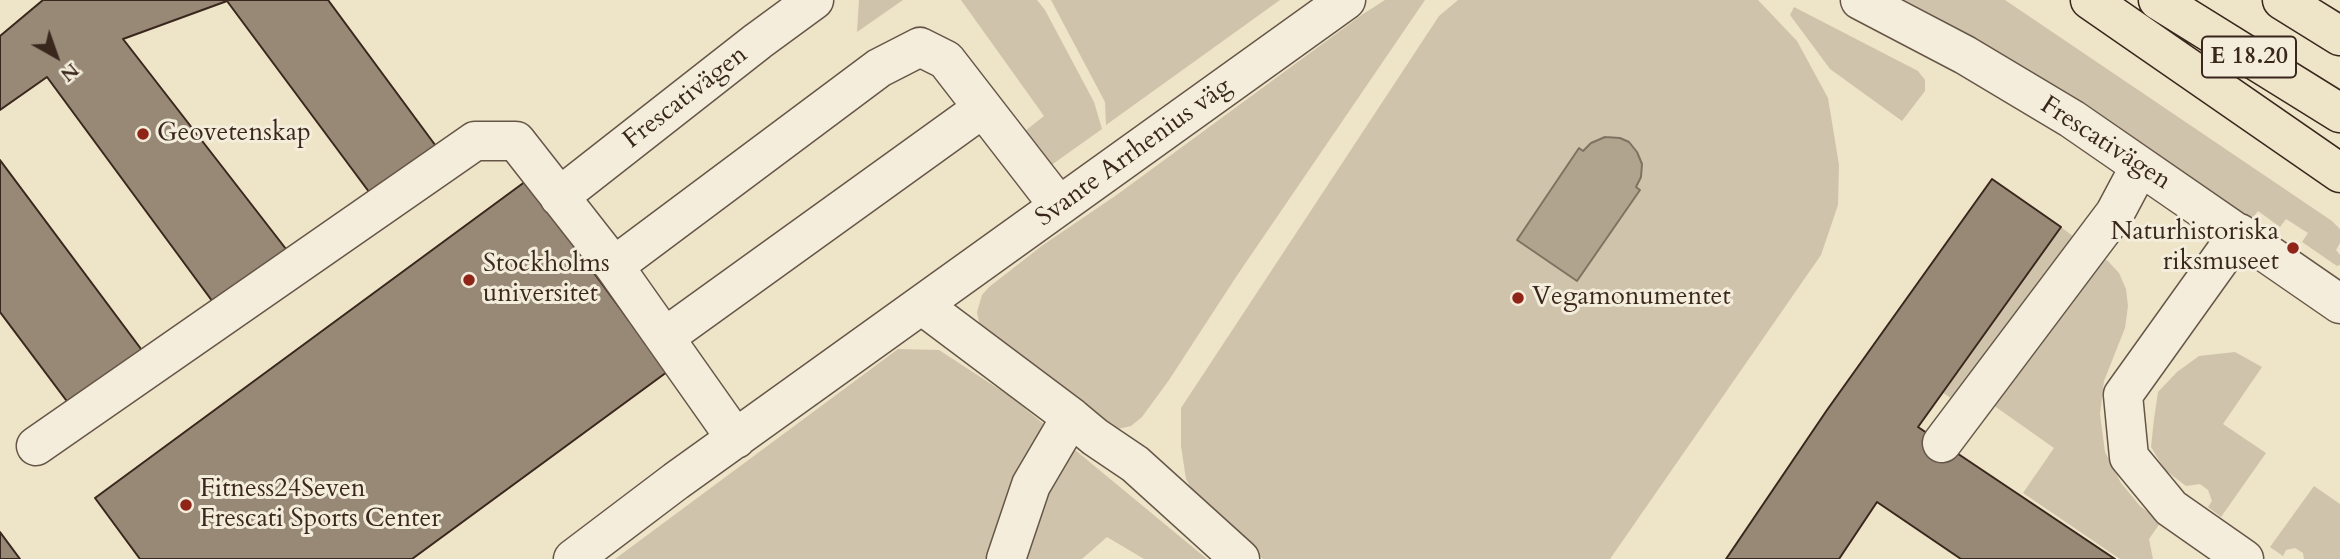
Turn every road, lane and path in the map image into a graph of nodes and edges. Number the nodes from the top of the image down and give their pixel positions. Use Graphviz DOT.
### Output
graph roads {
  1 [pos="814,0"];
  2 [pos="1346,0"];
  3 [pos="1860,0"];
  4 [pos="2090,0"];
  5 [pos="2158,0"];
  6 [pos="2282,0"];
  7 [pos="2340,36"];
  8 [pos="984,108"];
  9 [pos="2340,113"];
  10 [pos="2140,166"];
  11 [pos="2340,173"];
  12 [pos="559,197"];
  13 [pos="1059,206"];
  14 [pos="2239,233"];
  15 [pos="614,266"];
  16 [pos="2340,304"];
  17 [pos="923,306"];
  18 [pos="666,337"];
  19 [pos="1072,417"];
  20 [pos="736,439"];
  21 [pos="1942,443"];
  22 [pos="36,446"];
  23 [pos="573,559"];
  24 [pos="1006,559"];
  25 [pos="1240,559"];
  26 [pos="2244,559"];
  1 -- 12 [label="street, Frescativägen"];
  2 -- 13 [label="street, Svante Arrhenius väg"];
  3 -- 10 [label="street, Frescativägen"];
  4 -- 11 [label="main road"];
  5 -- 9 [label="main road, E 18.20"];
  6 -- 7 [label="main road, E 18.20"];
  8 -- 13 [label="street"];
  8 -- 15 [label="street"];
  8 -- 18 [label="street"];
  10 -- 14 [label="street, Frescativägen"];
  10 -- 21 [label="street"];
  12 -- 15 [label="street"];
  12 -- 22 [label="street"];
  13 -- 17 [label="street, Svante Arrhenius väg"];
  14 -- 16 [label="street, Frescativägen"];
  14 -- 26 [label="street"];
  15 -- 18 [label="street"];
  17 -- 19 [label="street"];
  17 -- 20 [label="street, Svante Arrhenius väg"];
  18 -- 20 [label="street"];
  19 -- 24 [label="street"];
  19 -- 25 [label="street"];
  20 -- 23 [label="street, Svante Arrhenius väg"];
}
